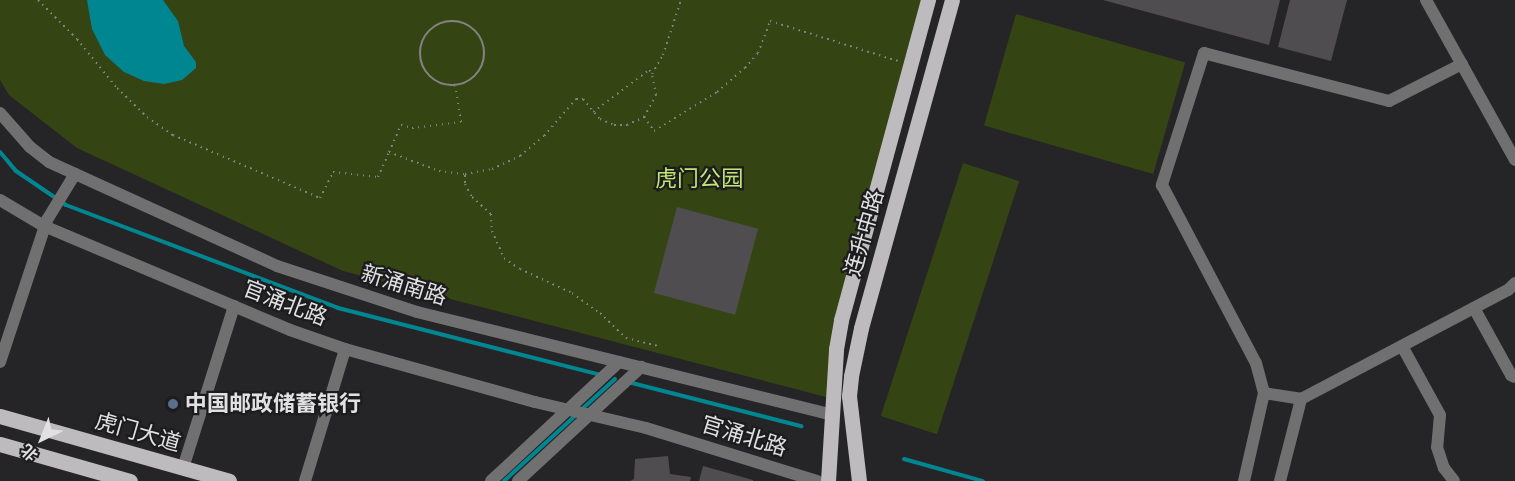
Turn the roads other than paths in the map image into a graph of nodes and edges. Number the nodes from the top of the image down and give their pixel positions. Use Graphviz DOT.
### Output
graph roads {
  1 [pos="928,0"];
  2 [pos="952,0"];
  3 [pos="1426,0"];
  4 [pos="1462,64"];
  5 [pos="0,113"];
  6 [pos="1515,160"];
  7 [pos="72,179"];
  8 [pos="0,200"];
  9 [pos="44,226"];
  10 [pos="1515,283"];
  11 [pos="234,306"];
  12 [pos="1474,308"];
  13 [pos="1402,346"];
  14 [pos="345,349"];
  15 [pos="0,362"];
  16 [pos="615,366"];
  17 [pos="637,371"];
  18 [pos="1515,377"];
  19 [pos="1264,393"];
  20 [pos="1301,399"];
  21 [pos="568,410"];
  22 [pos="589,415"];
  23 [pos="832,415"];
  24 [pos="0,416"];
  25 [pos="0,444"];
  26 [pos="183,468"];
  27 [pos="130,481"];
  28 [pos="228,481"];
  29 [pos="305,481"];
  30 [pos="491,481"];
  31 [pos="518,481"];
  32 [pos="817,481"];
  33 [pos="828,481"];
  34 [pos="859,481"];
  35 [pos="1244,481"];
  36 [pos="1280,481"];
  37 [pos="1454,481"];
  1 -- 23 [label="main road, 连升中路"];
  2 -- 34 [label="main road, 连升中路"];
  3 -- 4 [label="street"];
  4 -- 6 [label="street"];
  4 -- 19 [label="street"];
  5 -- 7 [label="street, 新涌南路"];
  7 -- 9 [label="street"];
  7 -- 16 [label="street, 新涌南路"];
  8 -- 9 [label="street, 官涌北路"];
  9 -- 11 [label="street, 官涌北路"];
  9 -- 15 [label="street"];
  10 -- 12 [label="street"];
  11 -- 14 [label="street, 官涌北路"];
  11 -- 26 [label="street"];
  12 -- 13 [label="street"];
  12 -- 18 [label="street"];
  13 -- 20 [label="street"];
  13 -- 37 [label="street"];
  14 -- 21 [label="street, 官涌北路"];
  14 -- 29 [label="street"];
  16 -- 17 [label="street, 新涌南路"];
  16 -- 21 [label="street"];
  17 -- 22 [label="street"];
  17 -- 23 [label="street, 新涌南路"];
  19 -- 20 [label="street"];
  19 -- 35 [label="street"];
  20 -- 36 [label="street"];
  21 -- 22 [label="street, 官涌北路"];
  21 -- 30 [label="street"];
  22 -- 31 [label="street"];
  22 -- 32 [label="street, 官涌北路"];
  23 -- 33 [label="main road, 连升中路"];
  24 -- 26 [label="main road, 虎门大道"];
  25 -- 27 [label="main road"];
  26 -- 28 [label="main road, 虎门大道"];
}
